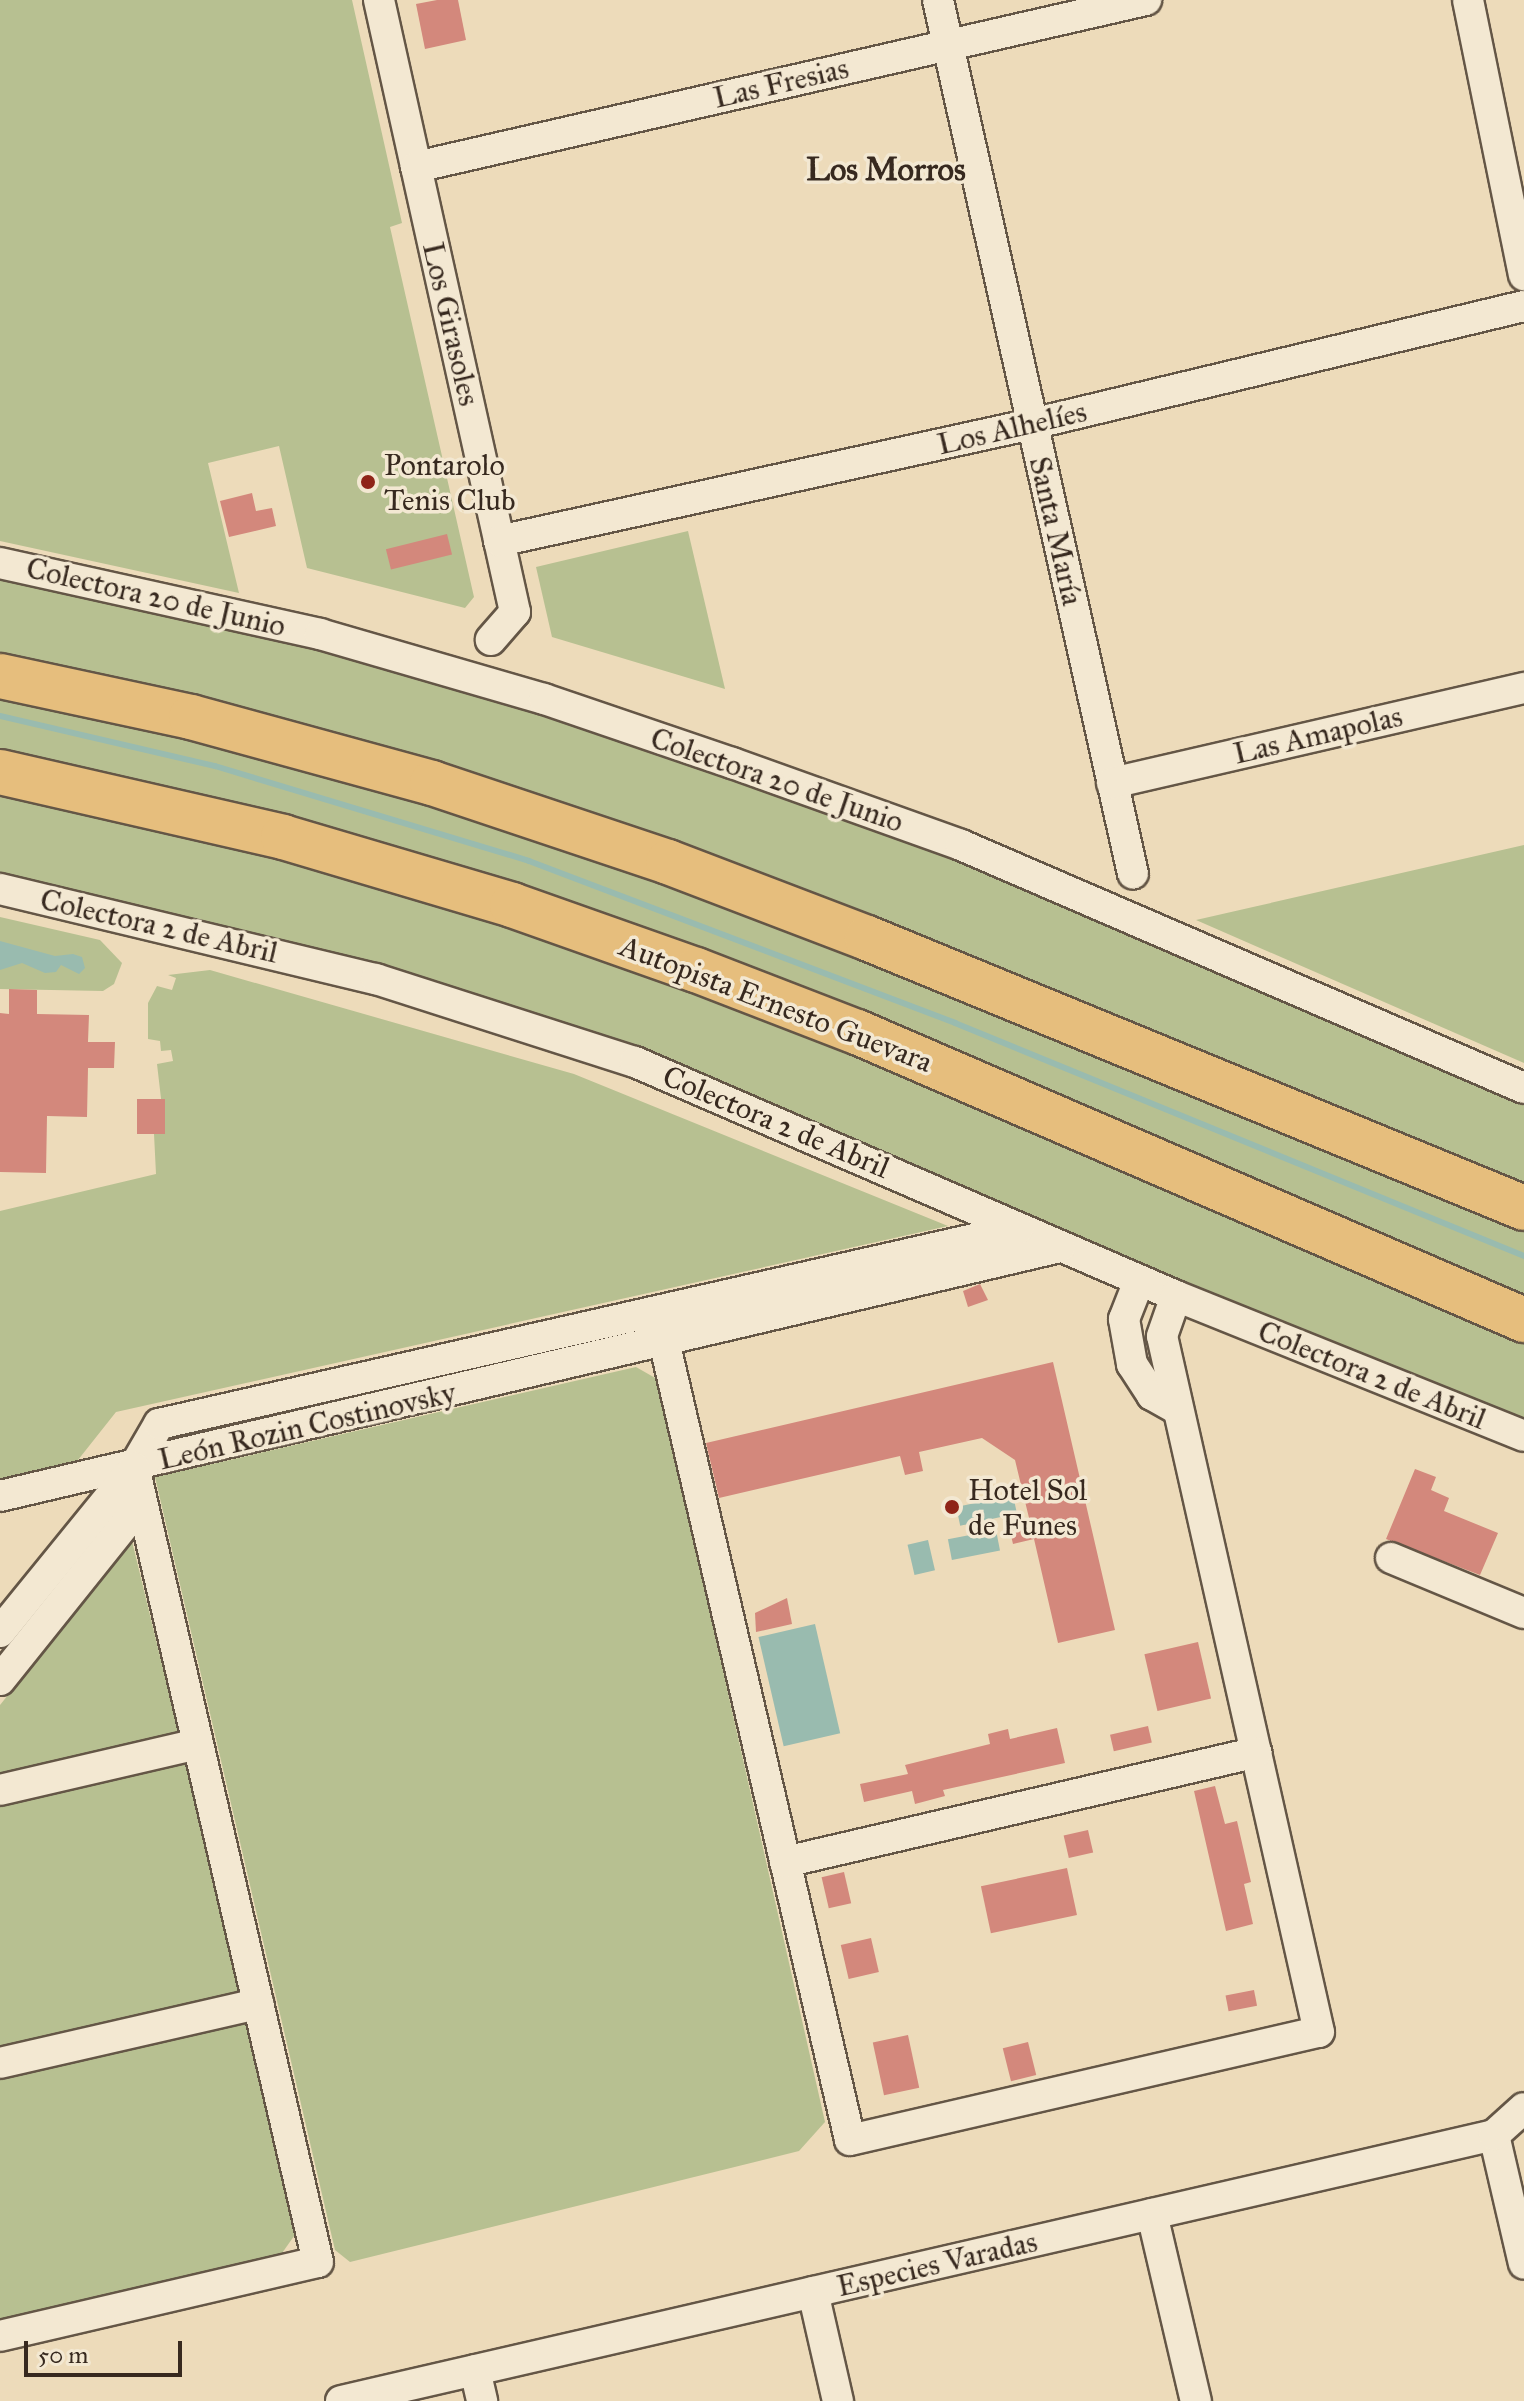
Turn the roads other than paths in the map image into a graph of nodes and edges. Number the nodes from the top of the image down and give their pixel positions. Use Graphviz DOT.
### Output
graph roads {
  1 [pos="379,0"];
  2 [pos="938,0"];
  3 [pos="1146,0"];
  4 [pos="1468,0"];
  5 [pos="948,45"];
  6 [pos="416,167"];
  7 [pos="1524,275"];
  8 [pos="1524,306"];
  9 [pos="1032,424"];
  10 [pos="499,541"];
  11 [pos="0,563"];
  12 [pos="491,640"];
  13 [pos="0,676"];
  14 [pos="1524,688"];
  15 [pos="0,772"];
  16 [pos="1112,783"];
  17 [pos="1133,874"];
  18 [pos="0,889"];
  19 [pos="1524,1088"];
  20 [pos="1524,1208"];
  21 [pos="1018,1229"];
  22 [pos="1060,1247"];
  23 [pos="1139,1281"];
  24 [pos="1176,1296"];
  25 [pos="657,1311"];
  26 [pos="1524,1320"];
  27 [pos="665,1341"];
  28 [pos="1164,1402"];
  29 [pos="1524,1436"];
  30 [pos="134,1467"];
  31 [pos="0,1496"];
  32 [pos="142,1503"];
  33 [pos="1391,1558"];
  34 [pos="1524,1613"];
  35 [pos="0,1632"];
  36 [pos="0,1680"];
  37 [pos="198,1744"];
  38 [pos="1256,1752"];
  39 [pos="0,1790"];
  40 [pos="785,1862"];
  41 [pos="258,2004"];
  42 [pos="0,2063"];
  43 [pos="1524,2108"];
  44 [pos="1494,2135"];
  45 [pos="1152,2214"];
  46 [pos="1524,2264"];
  47 [pos="813,2292"];
  48 [pos="0,2336"];
  49 [pos="475,2370"];
  50 [pos="341,2401"];
  51 [pos="482,2401"];
  52 [pos="838,2401"];
  53 [pos="1196,2401"];
  1 -- 6 [label="street, Los Girasoles"];
  2 -- 5 [label="street, Santa María"];
  3 -- 5 [label="street, Las Fresias"];
  4 -- 7 [label="street"];
  5 -- 6 [label="street, Las Fresias"];
  5 -- 9 [label="street, Santa María"];
  6 -- 10 [label="street, Los Girasoles"];
  8 -- 9 [label="street, Los Alhelíes"];
  9 -- 10 [label="street, Los Alhelíes"];
  9 -- 16 [label="street, Santa María"];
  10 -- 12 [label="street, Los Girasoles"];
  11 -- 19 [label="street, Colectora 20 de Junio"];
  13 -- 20 [label="highway"];
  14 -- 16 [label="street, Las Amapolas"];
  15 -- 26 [label="highway, Autopista Ernesto Guevara"];
  16 -- 17 [label="street, Santa María"];
  18 -- 21 [label="street, Colectora 2 de Abril"];
  21 -- 22 [label="street, Colectora 2 de Abril"];
  21 -- 25 [label="street, León Rozin Costinovsky"];
  22 -- 23 [label="street, Colectora 2 de Abril"];
  22 -- 27 [label="street, León Rozin Costinovsky"];
  23 -- 24 [label="street, Colectora 2 de Abril"];
  23 -- 28 [label="street"];
  24 -- 28 [label="street"];
  24 -- 29 [label="street, Colectora 2 de Abril"];
  25 -- 27 [label="street"];
  25 -- 30 [label="street, León Rozin Costinovsky"];
  27 -- 30 [label="street, León Rozin Costinovsky"];
  27 -- 40 [label="street"];
  28 -- 38 [label="street"];
  30 -- 31 [label="street"];
  30 -- 32 [label="street"];
  30 -- 35 [label="street"];
  32 -- 36 [label="street"];
  32 -- 37 [label="street"];
  33 -- 34 [label="street"];
  37 -- 39 [label="street"];
  37 -- 41 [label="street"];
  38 -- 40 [label="street"];
  38 -- 40 [label="street"];
  41 -- 42 [label="street"];
  41 -- 48 [label="street"];
  43 -- 44 [label="street, Especies Varadas"];
  44 -- 45 [label="street, Especies Varadas"];
  44 -- 46 [label="street"];
  45 -- 47 [label="street, Especies Varadas"];
  45 -- 53 [label="street"];
  47 -- 49 [label="street, Especies Varadas"];
  47 -- 52 [label="street"];
  49 -- 50 [label="street, Especies Varadas"];
  49 -- 51 [label="street"];
}
